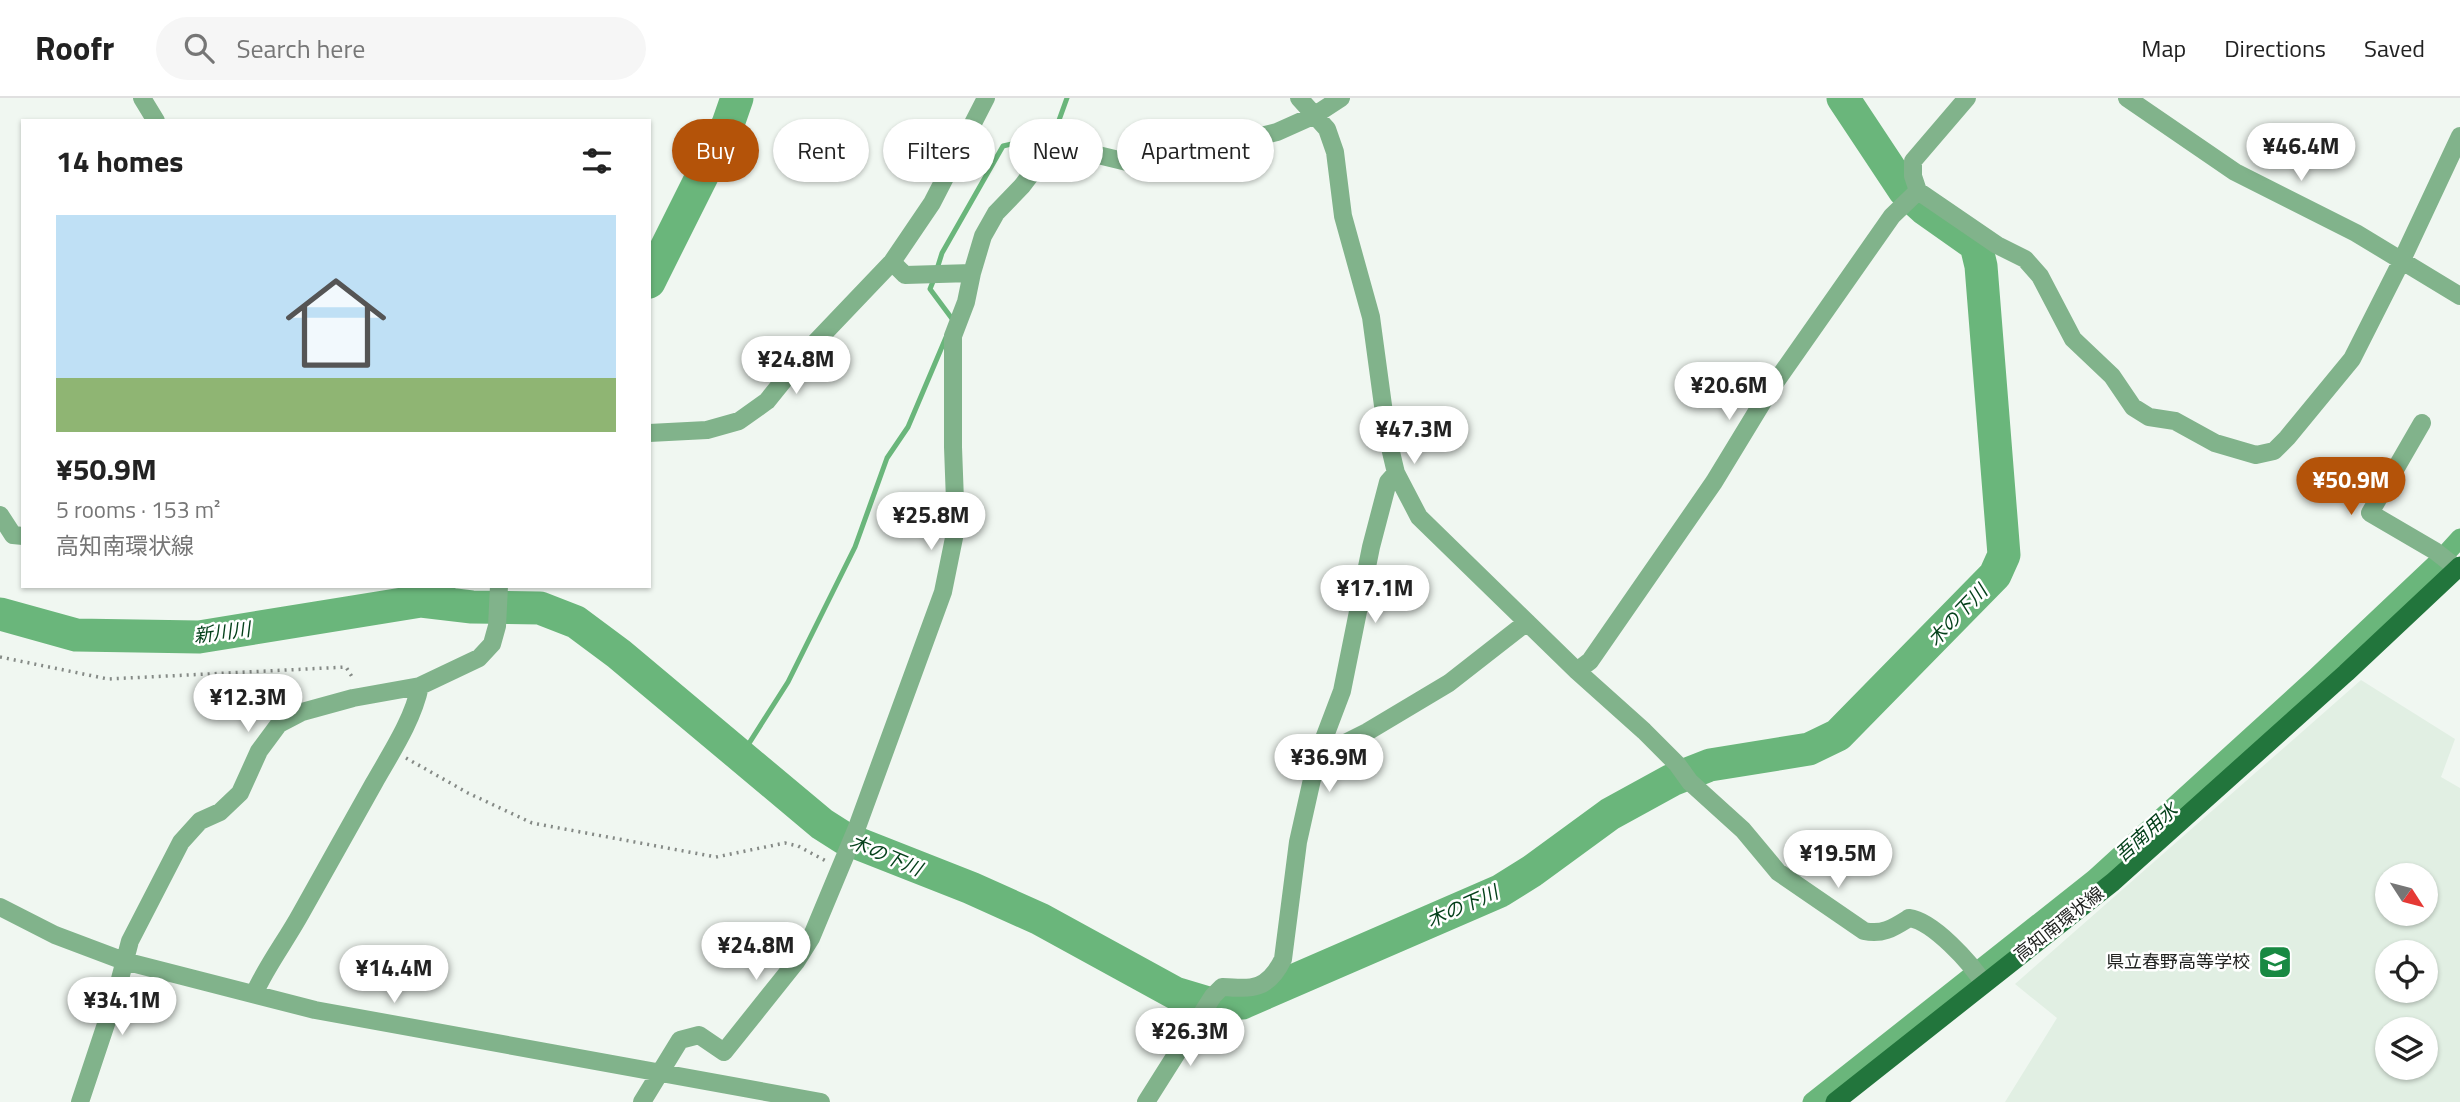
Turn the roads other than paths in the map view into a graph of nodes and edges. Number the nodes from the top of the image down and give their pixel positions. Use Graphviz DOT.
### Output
graph roads {
  1 [pos="142,98"];
  2 [pos="986,98"];
  3 [pos="1299,98"];
  4 [pos="1341,98"];
  5 [pos="1968,98"];
  6 [pos="2127,98"];
  7 [pos="2155,106"];
  8 [pos="1315,115"];
  9 [pos="155,119"];
  10 [pos="2460,136"];
  11 [pos="1913,195"];
  12 [pos="892,262"];
  13 [pos="2401,262"];
  14 [pos="972,273"];
  15 [pos="2460,296"];
  16 [pos="2422,423"];
  17 [pos="651,433"];
  18 [pos="1395,473"];
  19 [pos="0,515"];
  20 [pos="21,536"];
  21 [pos="2459,568"];
  22 [pos="498,588"];
  23 [pos="1527,622"];
  24 [pos="1577,671"];
  25 [pos="420,686"];
  26 [pos="1317,757"];
  27 [pos="0,907"];
  28 [pos="124,961"];
  29 [pos="1979,976"];
  30 [pos="254,994"];
  31 [pos="658,1073"];
  32 [pos="80,1102"];
  33 [pos="642,1102"];
  34 [pos="821,1102"];
  35 [pos="1146,1102"];
  36 [pos="1835,1102"];
  1 -- 9 [label="street"];
  2 -- 12 [label="street"];
  3 -- 8 [label="street"];
  4 -- 8 [label="street"];
  5 -- 11 [label="street"];
  6 -- 7 [label="street"];
  7 -- 13 [label="street"];
  8 -- 14 [label="street"];
  8 -- 18 [label="street"];
  10 -- 13 [label="street"];
  11 -- 13 [label="street"];
  11 -- 24 [label="street"];
  12 -- 14 [label="street"];
  12 -- 17 [label="street"];
  13 -- 15 [label="street"];
  14 -- 31 [label="street"];
  16 -- 21 [label="street"];
  18 -- 23 [label="street"];
  18 -- 26 [label="street"];
  19 -- 20 [label="street"];
  21 -- 29 [label="main road, 高知南環状線"];
  22 -- 25 [label="street"];
  23 -- 24 [label="street"];
  23 -- 26 [label="street"];
  24 -- 29 [label="street"];
  25 -- 28 [label="street"];
  25 -- 30 [label="street"];
  26 -- 35 [label="street"];
  27 -- 28 [label="street"];
  28 -- 30 [label="street"];
  28 -- 32 [label="street"];
  29 -- 36 [label="main road, 高知南環状線"];
  30 -- 31 [label="street"];
  31 -- 33 [label="street"];
  31 -- 34 [label="street"];
}
